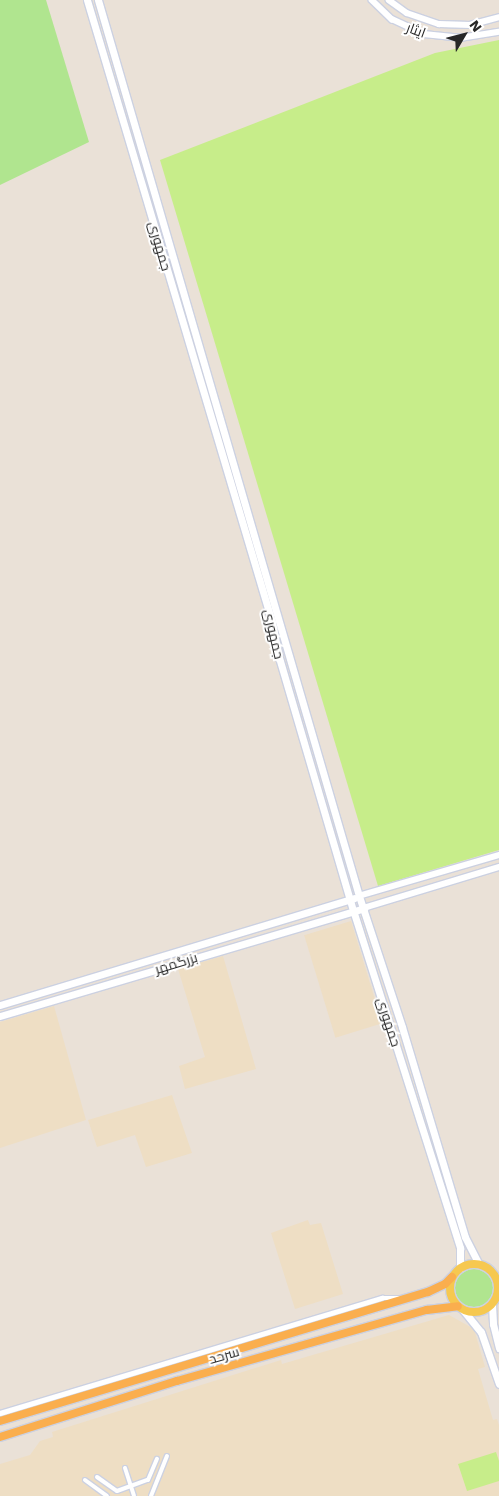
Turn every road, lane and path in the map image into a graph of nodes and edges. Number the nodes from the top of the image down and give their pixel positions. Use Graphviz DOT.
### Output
graph roads {
  1 [pos="87,0"];
  2 [pos="98,0"];
  3 [pos="372,0"];
  4 [pos="389,0"];
  5 [pos="499,18"];
  6 [pos="499,32"];
  7 [pos="209,375"];
  8 [pos="198,378"];
  9 [pos="287,651"];
  10 [pos="278,654"];
  11 [pos="499,855"];
  12 [pos="499,867"];
  13 [pos="359,896"];
  14 [pos="350,899"];
  15 [pos="364,908"];
  16 [pos="353,910"];
  17 [pos="234,934"];
  18 [pos="237,945"];
  19 [pos="0,1005"];
  20 [pos="0,1016"];
  21 [pos="402,1027"];
  22 [pos="392,1030"];
  23 [pos="479,1264"];
  24 [pos="460,1268"];
  25 [pos="490,1270"];
  26 [pos="499,1270"];
  27 [pos="452,1277"];
  28 [pos="498,1292"];
  29 [pos="407,1298"];
  30 [pos="492,1304"];
  31 [pos="461,1308"];
  32 [pos="499,1348"];
  33 [pos="499,1384"];
  34 [pos="0,1413"];
  35 [pos="0,1421"];
  36 [pos="0,1437"];
  37 [pos="167,1456"];
  38 [pos="157,1459"];
  39 [pos="125,1468"];
  40 [pos="97,1477"];
  41 [pos="85,1480"];
  42 [pos="131,1486"];
  43 [pos="107,1496"];
  44 [pos="134,1496"];
  45 [pos="151,1496"];
  1 -- 8 [label="main road, جمهوری"];
  2 -- 7 [label="main road, جمهوری"];
  3 -- 6 [label="street, ایثار"];
  4 -- 5 [label="street, ایثار"];
  7 -- 8 [label="main road"];
  7 -- 9 [label="main road, جمهوری"];
  8 -- 10 [label="main road, جمهوری"];
  9 -- 10 [label="main road"];
  9 -- 13 [label="main road, جمهوری"];
  10 -- 14 [label="main road, جمهوری"];
  11 -- 13 [label="street"];
  12 -- 15 [label="street"];
  13 -- 14 [label="main road, بزرگمهر"];
  13 -- 15 [label="main road, جمهوری"];
  14 -- 16 [label="main road, جمهوری"];
  14 -- 17 [label="main road, بزرگمهر"];
  15 -- 16 [label="main road, بزرگمهر"];
  15 -- 21 [label="main road, جمهوری"];
  16 -- 18 [label="main road, بزرگمهر"];
  16 -- 22 [label="main road, جمهوری"];
  17 -- 18 [label="main road"];
  17 -- 19 [label="main road, بزرگمهر"];
  18 -- 20 [label="main road, بزرگمهر"];
  21 -- 22 [label="main road"];
  21 -- 23 [label="main road, جمهوری"];
  22 -- 24 [label="main road, جمهوری"];
  23 -- 24 [label="main road"];
  23 -- 25 [label="main road"];
  24 -- 27 [label="main road"];
  25 -- 26 [label="main road"];
  25 -- 28 [label="main road"];
  27 -- 29 [label="highway, سرحد"];
  27 -- 31 [label="main road"];
  28 -- 30 [label="main road"];
  29 -- 34 [label="street"];
  29 -- 35 [label="highway, سرحد"];
  30 -- 31 [label="main road"];
  30 -- 32 [label="main road"];
  31 -- 33 [label="main road"];
  31 -- 36 [label="highway, سرحد"];
  37 -- 45 [label="street"];
  38 -- 42 [label="street"];
  39 -- 42 [label="street"];
  40 -- 42 [label="street"];
  41 -- 43 [label="street"];
  42 -- 44 [label="street"];
}
